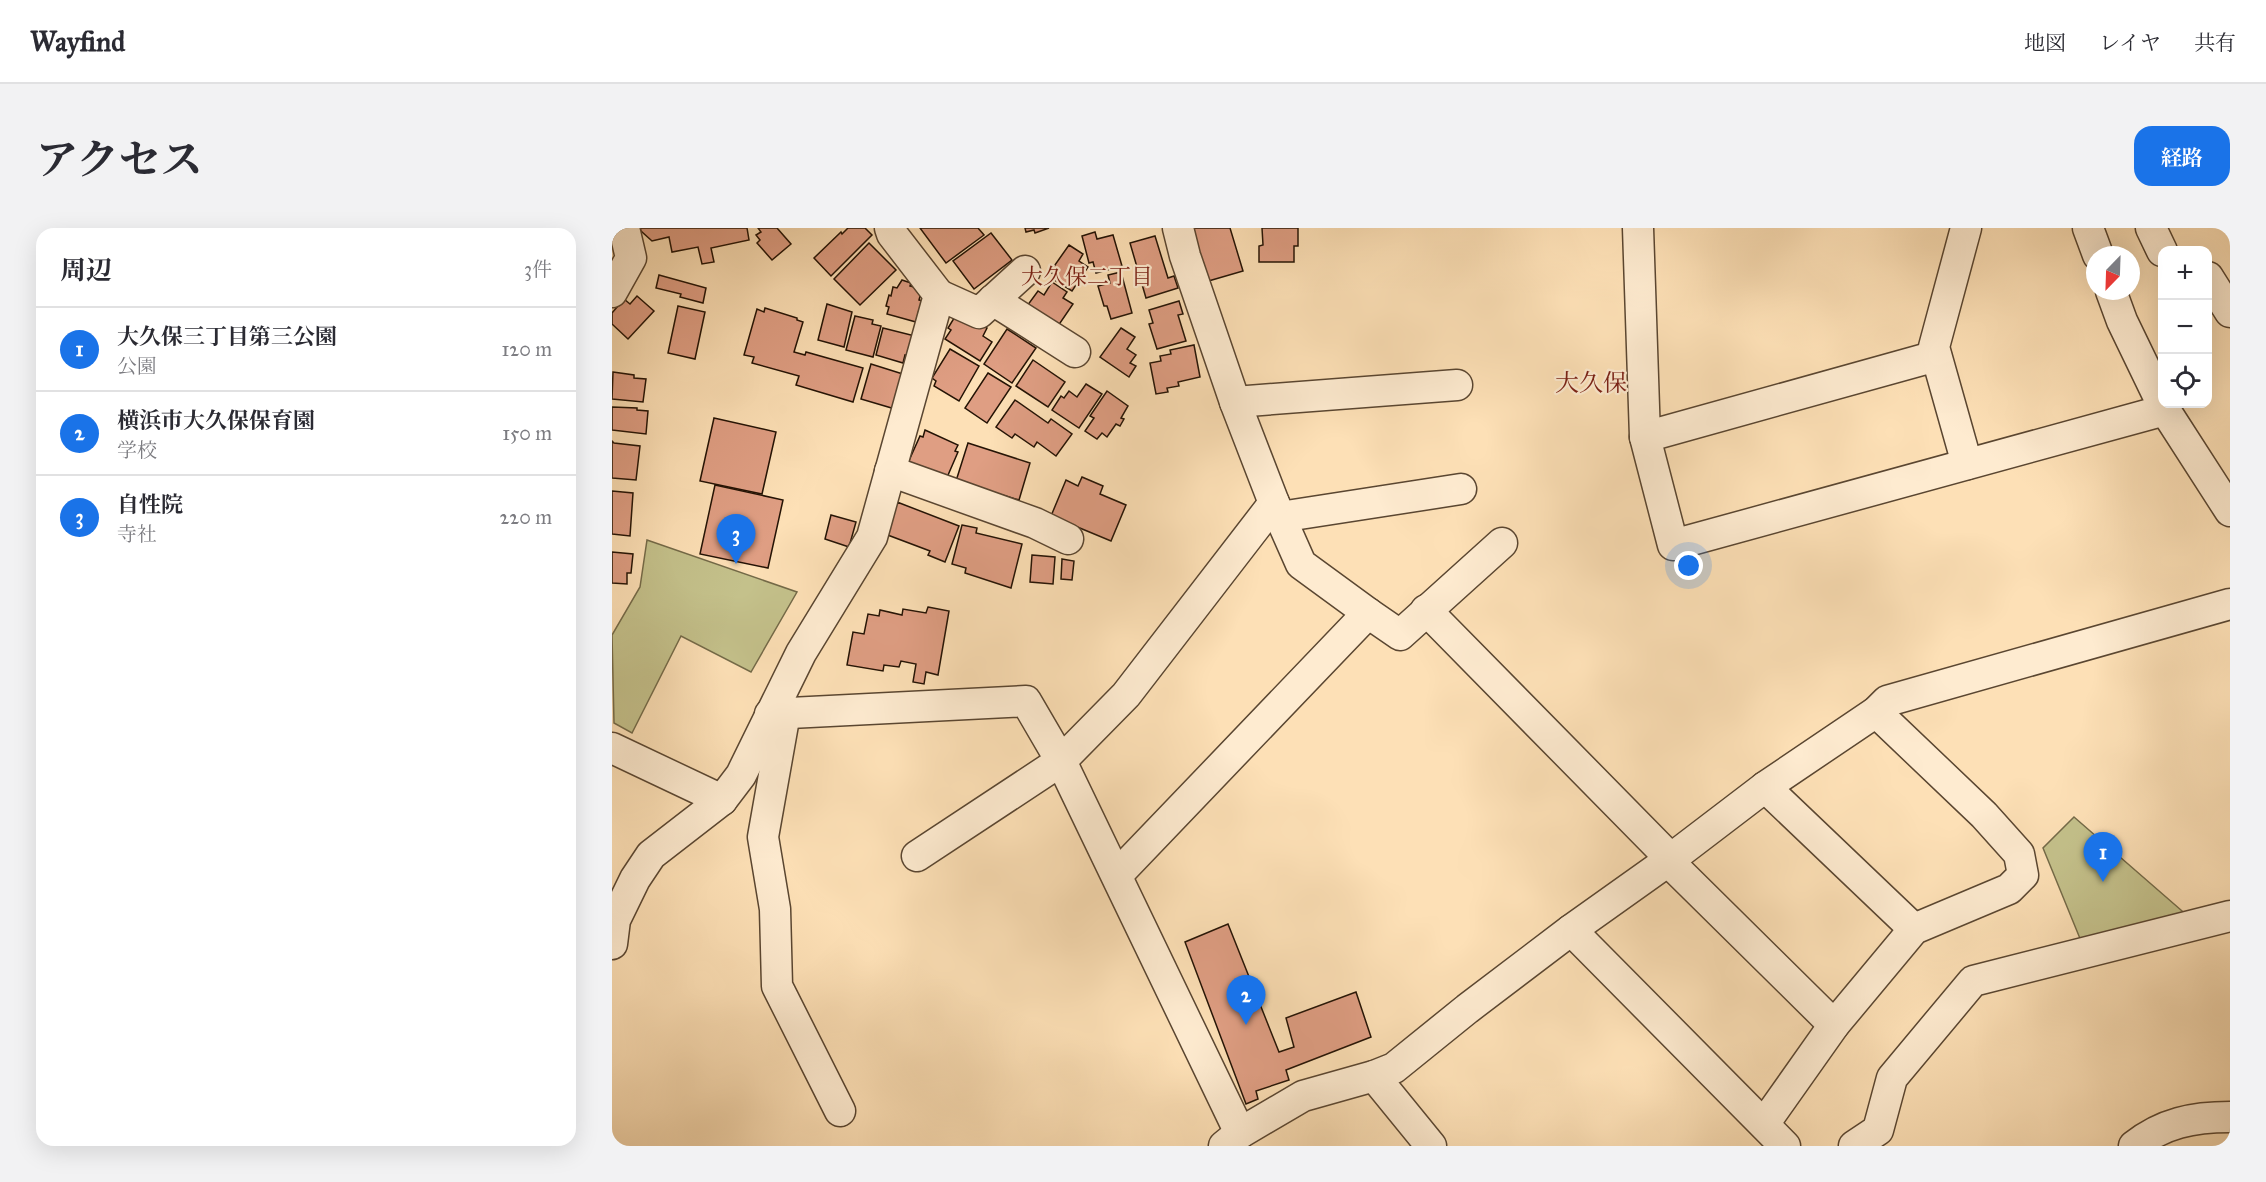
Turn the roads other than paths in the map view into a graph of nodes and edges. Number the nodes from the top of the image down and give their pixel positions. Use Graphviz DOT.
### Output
graph roads {
  1 [pos="624,228"];
  2 [pos="890,228"];
  3 [pos="1178,228"];
  4 [pos="1638,228"];
  5 [pos="1966,228"];
  6 [pos="2088,228"];
  7 [pos="2151,228"];
  8 [pos="2095,246"];
  9 [pos="2160,246"];
  10 [pos="1025,271"];
  11 [pos="2212,283"];
  12 [pos="612,292"];
  13 [pos="939,295"];
  14 [pos="993,300"];
  15 [pos="2114,300"];
  16 [pos="2230,312"];
  17 [pos="1075,352"];
  18 [pos="1936,356"];
  19 [pos="1457,385"];
  20 [pos="1235,402"];
  21 [pos="2165,410"];
  22 [pos="1645,437"];
  23 [pos="1967,464"];
  24 [pos="890,471"];
  25 [pos="1461,489"];
  26 [pos="2226,496"];
  27 [pos="1277,510"];
  28 [pos="1068,539"];
  29 [pos="1502,543"];
  30 [pos="2230,604"];
  31 [pos="1426,610"];
  32 [pos="1368,613"];
  33 [pos="1876,712"];
  34 [pos="778,713"];
  35 [pos="612,748"];
  36 [pos="1061,761"];
  37 [pos="1766,787"];
  38 [pos="722,800"];
  39 [pos="917,856"];
  40 [pos="1670,860"];
  41 [pos="1117,875"];
  42 [pos="2230,916"];
  43 [pos="1914,929"];
  44 [pos="1571,930"];
  45 [pos="612,944"];
  46 [pos="1834,1025"];
  47 [pos="1374,1076"];
  48 [pos="840,1111"];
  49 [pos="2230,1117"];
  50 [pos="1764,1124"];
  51 [pos="1232,1140"];
  52 [pos="1431,1146"];
  53 [pos="1785,1146"];
  54 [pos="1854,1146"];
  55 [pos="2134,1146"];
  1 -- 12 [label="street"];
  2 -- 13 [label="street"];
  3 -- 20 [label="street"];
  4 -- 22 [label="street"];
  5 -- 18 [label="street"];
  6 -- 8 [label="street"];
  7 -- 9 [label="street"];
  10 -- 14 [label="street"];
  11 -- 16 [label="street"];
  13 -- 14 [label="street"];
  13 -- 24 [label="street"];
  14 -- 17 [label="street"];
  15 -- 21 [label="street"];
  18 -- 22 [label="street"];
  18 -- 23 [label="street"];
  19 -- 20 [label="street"];
  20 -- 27 [label="street"];
  21 -- 23 [label="street"];
  21 -- 26 [label="street"];
  22 -- 23 [label="street"];
  24 -- 28 [label="street"];
  24 -- 34 [label="street"];
  25 -- 27 [label="street"];
  27 -- 32 [label="street"];
  27 -- 36 [label="street"];
  29 -- 31 [label="street"];
  30 -- 33 [label="street"];
  31 -- 32 [label="street"];
  31 -- 40 [label="street"];
  32 -- 41 [label="street"];
  33 -- 37 [label="street"];
  33 -- 43 [label="street"];
  34 -- 36 [label="street"];
  34 -- 38 [label="street"];
  34 -- 48 [label="street"];
  35 -- 38 [label="street"];
  36 -- 39 [label="street"];
  36 -- 41 [label="street"];
  37 -- 40 [label="street"];
  37 -- 43 [label="street"];
  38 -- 45 [label="street"];
  40 -- 44 [label="street"];
  40 -- 46 [label="street"];
  41 -- 51 [label="street"];
  42 -- 54 [label="street"];
  43 -- 46 [label="street"];
  44 -- 47 [label="street"];
  44 -- 50 [label="street"];
  46 -- 50 [label="street"];
  47 -- 51 [label="street"];
  47 -- 52 [label="street"];
  49 -- 55 [label="street"];
  50 -- 53 [label="street"];
}
